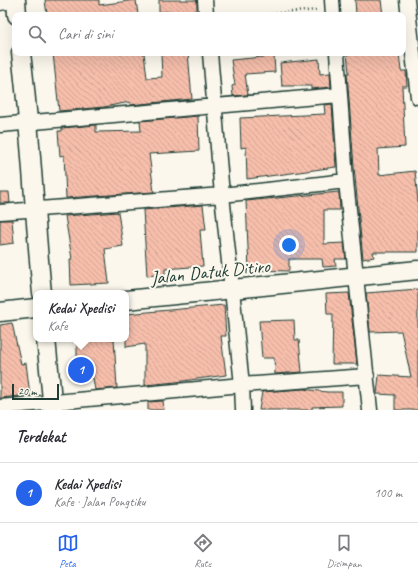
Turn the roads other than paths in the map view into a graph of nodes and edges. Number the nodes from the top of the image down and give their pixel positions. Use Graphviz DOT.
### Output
graph roads {
  1 [pos="16,0"];
  2 [pos="205,0"];
  3 [pos="408,0"];
  4 [pos="0,3"];
  5 [pos="17,12"];
  6 [pos="206,12"];
  7 [pos="21,56"];
  8 [pos="210,56"];
  9 [pos="337,56"];
  10 [pos="339,95"];
  11 [pos="418,97"];
  12 [pos="215,105"];
  13 [pos="29,123"];
  14 [pos="0,125"];
  15 [pos="346,181"];
  16 [pos="222,195"];
  17 [pos="34,208"];
  18 [pos="0,212"];
  19 [pos="418,270"];
  20 [pos="357,277"];
  21 [pos="42,290"];
  22 [pos="232,290"];
  23 [pos="129,300"];
  24 [pos="33,308"];
  25 [pos="0,312"];
  26 [pos="46,342"];
  27 [pos="367,376"];
  28 [pos="242,385"];
  29 [pos="52,406"];
  30 [pos="0,407"];
  31 [pos="243,410"];
  32 [pos="370,410"];
  1 -- 4 [label="street"];
  1 -- 5 [label="street"];
  2 -- 6 [label="street"];
  3 -- 11 [label="street"];
  7 -- 13 [label="street"];
  8 -- 12 [label="street"];
  9 -- 10 [label="street"];
  10 -- 12 [label="street"];
  10 -- 15 [label="street"];
  12 -- 13 [label="street"];
  12 -- 16 [label="street"];
  13 -- 14 [label="street"];
  13 -- 17 [label="street"];
  15 -- 16 [label="street"];
  15 -- 20 [label="street"];
  16 -- 17 [label="street"];
  16 -- 22 [label="street"];
  17 -- 18 [label="street"];
  17 -- 21 [label="street"];
  19 -- 20 [label="street, Jalan Datuk Ditiro"];
  20 -- 22 [label="street, Jalan Datuk Ditiro"];
  20 -- 27 [label="street"];
  22 -- 23 [label="street, Jalan Datuk Ditiro"];
  22 -- 28 [label="street"];
  24 -- 25 [label="street"];
  26 -- 29 [label="street"];
  27 -- 28 [label="street"];
  27 -- 32 [label="street"];
  28 -- 29 [label="street"];
  28 -- 31 [label="street"];
  29 -- 30 [label="street"];
}
